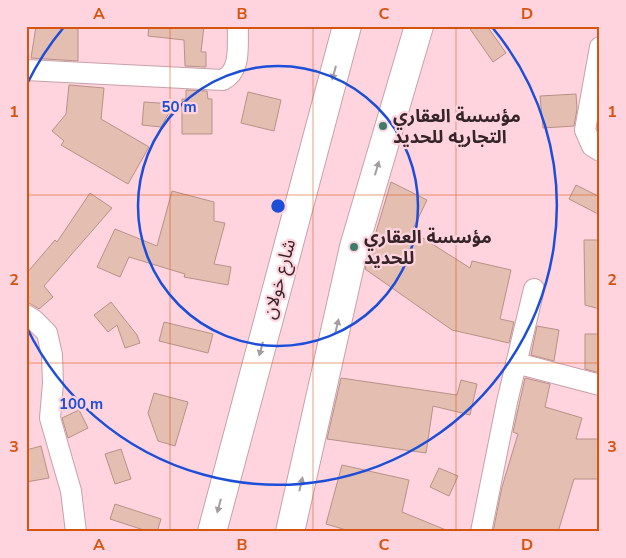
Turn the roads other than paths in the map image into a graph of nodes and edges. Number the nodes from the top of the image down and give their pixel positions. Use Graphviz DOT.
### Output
graph roads {
  1 [pos="238,26"];
  2 [pos="347,26"];
  3 [pos="419,26"];
  4 [pos="600,46"];
  5 [pos="26,70"];
  6 [pos="600,151"];
  7 [pos="534,289"];
  8 [pos="26,315"];
  9 [pos="516,362"];
  10 [pos="600,385"];
  11 [pos="76,532"];
  12 [pos="212,532"];
  13 [pos="290,532"];
  14 [pos="481,532"];
  1 -- 5 [label="street"];
  2 -- 12 [label="main road, شارع خولان, one-way"];
  13 -- 3 [label="main road, one-way"];
  4 -- 6 [label="street"];
  7 -- 9 [label="street"];
  8 -- 11 [label="street"];
  9 -- 10 [label="street"];
  9 -- 14 [label="street"];
}
